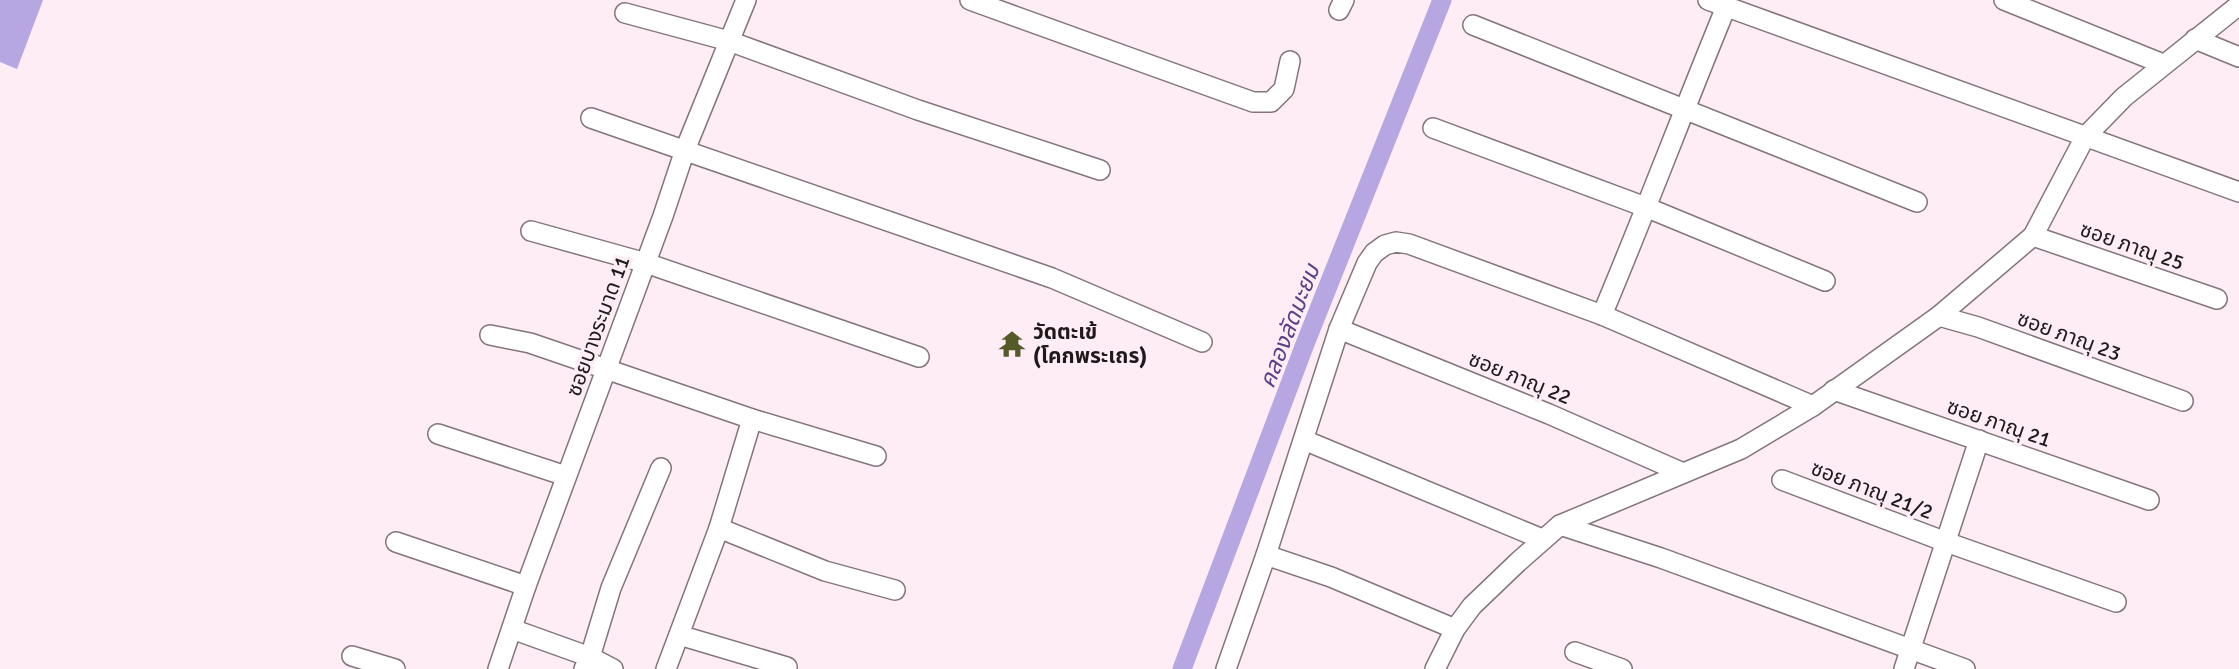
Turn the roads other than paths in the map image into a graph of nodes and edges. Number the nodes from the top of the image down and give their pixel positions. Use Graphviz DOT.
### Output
graph roads {
  1 [pos="746,0"];
  2 [pos="970,0"];
  3 [pos="2004,0"];
  4 [pos="1717,3"];
  5 [pos="2239,5"];
  6 [pos="625,13"];
  7 [pos="1473,25"];
  8 [pos="2195,39"];
  9 [pos="729,41"];
  10 [pos="2239,57"];
  11 [pos="1290,61"];
  12 [pos="2163,64"];
  13 [pos="1684,109"];
  14 [pos="591,118"];
  15 [pos="1433,128"];
  16 [pos="2085,136"];
  17 [pos="685,150"];
  18 [pos="1100,170"];
  19 [pos="2239,192"];
  20 [pos="1917,202"];
  21 [pos="1648,208"];
  22 [pos="531,232"];
  23 [pos="2033,236"];
  24 [pos="646,263"];
  25 [pos="1825,281"];
  26 [pos="2217,299"];
  27 [pos="1602,315"];
  28 [pos="1939,316"];
  29 [pos="1339,329"];
  30 [pos="490,335"];
  31 [pos="1202,342"];
  32 [pos="919,357"];
  33 [pos="607,369"];
  34 [pos="1834,390"];
  35 [pos="2183,401"];
  36 [pos="1813,406"];
  37 [pos="752,419"];
  38 [pos="438,434"];
  39 [pos="1304,440"];
  40 [pos="1979,440"];
  41 [pos="876,456"];
  42 [pos="661,468"];
  43 [pos="1683,473"];
  44 [pos="566,475"];
  45 [pos="1782,480"];
  46 [pos="2149,500"];
  47 [pos="1560,525"];
  48 [pos="719,528"];
  49 [pos="1542,539"];
  50 [pos="396,542"];
  51 [pos="1946,542"];
  52 [pos="1266,555"];
  53 [pos="526,586"];
  54 [pos="895,590"];
  55 [pos="2116,602"];
  56 [pos="512,629"];
  57 [pos="1455,629"];
  58 [pos="679,635"];
  59 [pos="1910,649"];
  60 [pos="1575,652"];
  61 [pos="352,656"];
  62 [pos="587,663"];
  63 [pos="787,667"];
  64 [pos="395,669"];
  65 [pos="498,669"];
  66 [pos="613,669"];
  67 [pos="666,669"];
  68 [pos="1226,669"];
  69 [pos="1435,669"];
  70 [pos="1622,669"];
  71 [pos="1903,669"];
  72 [pos="1965,669"];
  1 -- 9 [label="street, ซอยบางระมาด 11"];
  2 -- 11 [label="street"];
  3 -- 12 [label="street"];
  4 -- 13 [label="street"];
  4 -- 16 [label="street"];
  5 -- 8 [label="street"];
  6 -- 9 [label="street"];
  7 -- 13 [label="street"];
  8 -- 10 [label="street"];
  8 -- 12 [label="street"];
  9 -- 17 [label="street, ซอยบางระมาด 11"];
  9 -- 18 [label="street"];
  12 -- 16 [label="street"];
  13 -- 20 [label="street"];
  13 -- 21 [label="street"];
  14 -- 17 [label="street"];
  15 -- 21 [label="street"];
  16 -- 19 [label="street"];
  16 -- 23 [label="street"];
  17 -- 24 [label="street, ซอยบางระมาด 11"];
  17 -- 31 [label="street"];
  21 -- 25 [label="street"];
  21 -- 27 [label="street"];
  22 -- 24 [label="street"];
  23 -- 26 [label="street, ซอย ภาณุ 25"];
  23 -- 28 [label="street"];
  24 -- 32 [label="street"];
  24 -- 33 [label="street, ซอยบางระมาด 11"];
  27 -- 29 [label="street"];
  27 -- 36 [label="street"];
  28 -- 34 [label="street"];
  28 -- 35 [label="street, ซอย ภาณุ 23"];
  29 -- 39 [label="street"];
  29 -- 43 [label="street, ซอย ภาณุ 22"];
  30 -- 33 [label="street"];
  33 -- 37 [label="street"];
  33 -- 44 [label="street, ซอยบางระมาด 11"];
  34 -- 36 [label="street"];
  34 -- 40 [label="street, ซอย ภาณุ 21"];
  36 -- 43 [label="street"];
  37 -- 41 [label="street"];
  37 -- 48 [label="street"];
  38 -- 44 [label="street"];
  39 -- 49 [label="street"];
  39 -- 52 [label="street"];
  40 -- 46 [label="street, ซอย ภาณุ 21"];
  40 -- 51 [label="street"];
  42 -- 62 [label="street"];
  43 -- 47 [label="street"];
  44 -- 53 [label="street, ซอยบางระมาด 11"];
  45 -- 51 [label="street, ซอย ภาณุ 21/2"];
  47 -- 49 [label="street"];
  47 -- 59 [label="street"];
  48 -- 54 [label="street"];
  48 -- 58 [label="street"];
  49 -- 57 [label="street"];
  50 -- 53 [label="street"];
  51 -- 55 [label="street, ซอย ภาณุ 21/2"];
  51 -- 59 [label="street"];
  52 -- 57 [label="street"];
  52 -- 68 [label="street"];
  53 -- 56 [label="street, ซอยบางระมาด 11"];
  56 -- 62 [label="street"];
  56 -- 65 [label="street, ซอยบางระมาด 11"];
  57 -- 69 [label="street"];
  58 -- 63 [label="street"];
  58 -- 67 [label="street"];
  59 -- 71 [label="street"];
  59 -- 72 [label="street"];
  60 -- 70 [label="street"];
  61 -- 64 [label="street"];
  62 -- 66 [label="street"];
}
